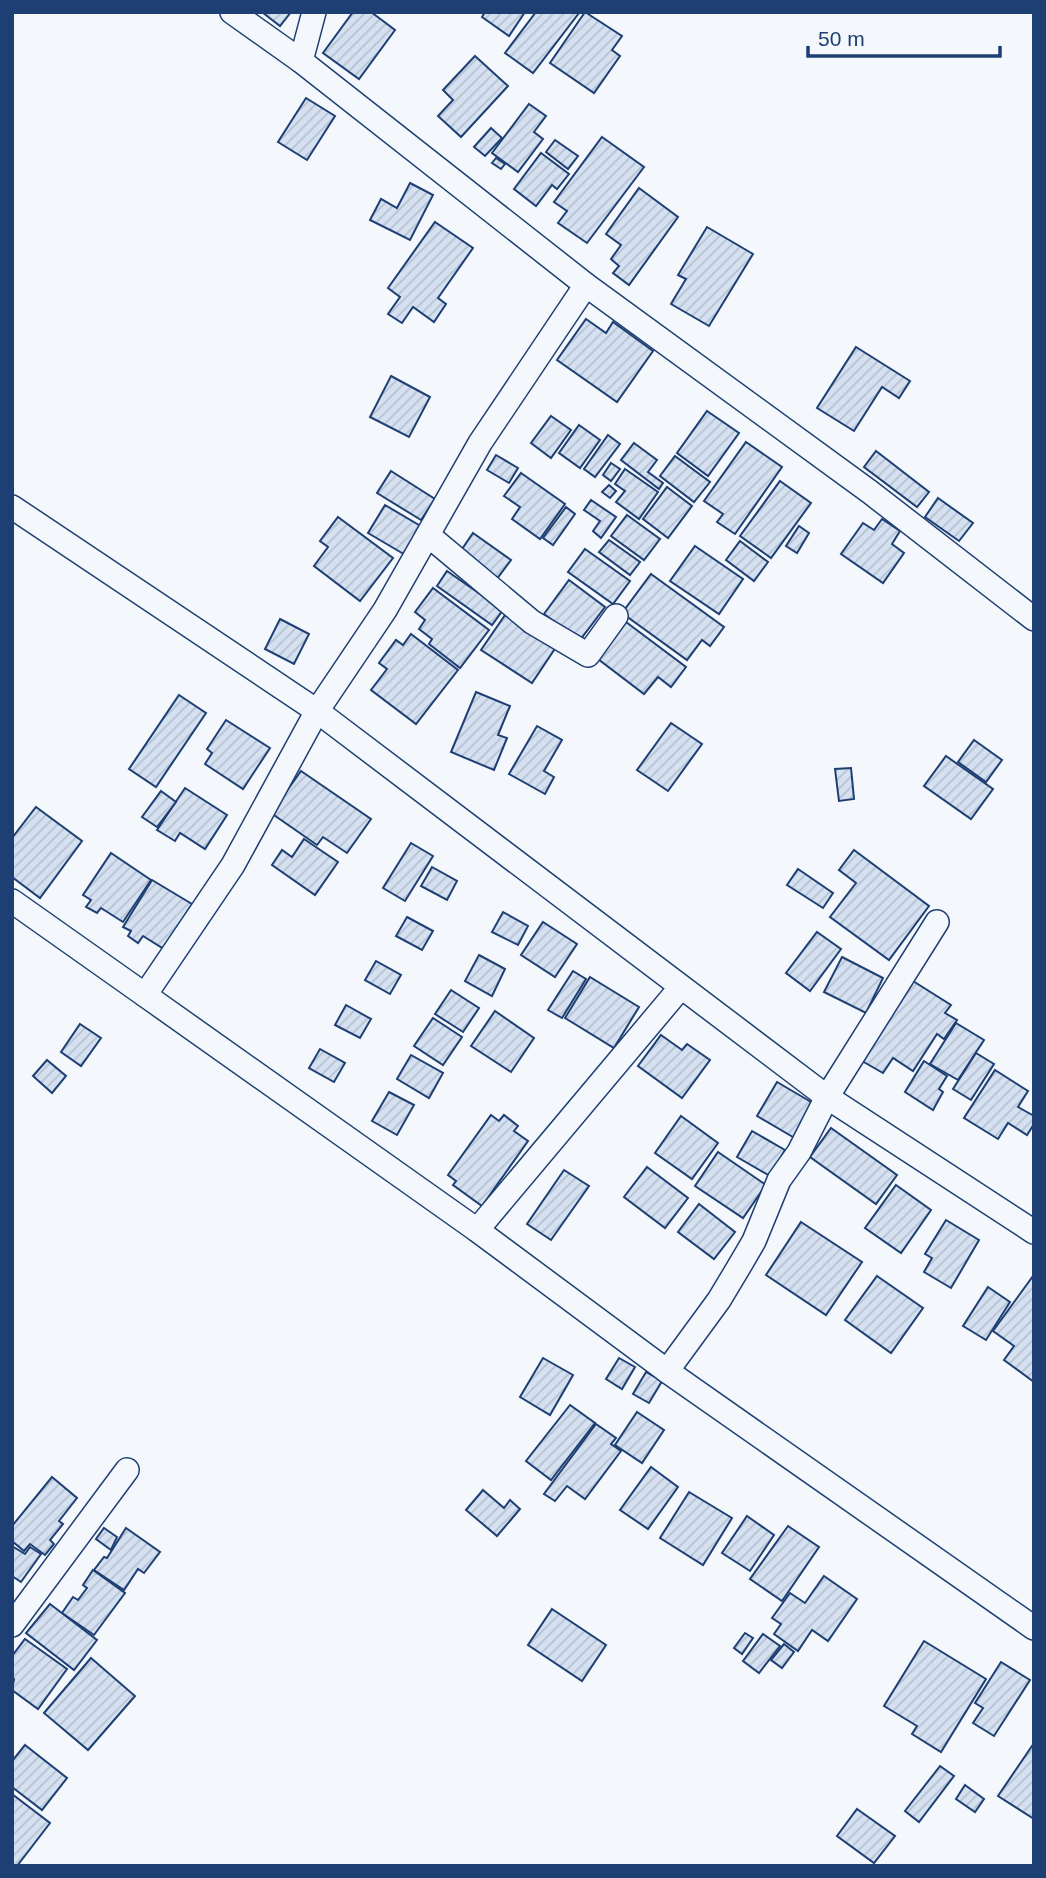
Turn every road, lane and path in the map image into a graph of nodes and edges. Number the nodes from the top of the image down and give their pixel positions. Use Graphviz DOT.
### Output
graph roads {
  1 [pos="232,12"];
  2 [pos="314,12"];
  3 [pos="300,61"];
  4 [pos="586,285"];
  5 [pos="12,507"];
  6 [pos="428,535"];
  7 [pos="616,616"];
  8 [pos="1034,619"];
  9 [pos="317,711"];
  10 [pos="12,901"];
  11 [pos="937,922"];
  12 [pos="681,987"];
  13 [pos="145,995"];
  14 [pos="827,1097"];
  15 [pos="477,1230"];
  16 [pos="1034,1232"];
  17 [pos="667,1371"];
  18 [pos="127,1470"];
  19 [pos="12,1625"];
  20 [pos="1034,1628"];
  1 -- 3 [label="street"];
  2 -- 3 [label="street"];
  3 -- 4 [label="street"];
  4 -- 6 [label="street"];
  4 -- 8 [label="street"];
  5 -- 9 [label="street"];
  6 -- 7 [label="street"];
  6 -- 9 [label="street"];
  9 -- 12 [label="street"];
  9 -- 13 [label="street"];
  10 -- 13 [label="street"];
  11 -- 14 [label="street"];
  12 -- 14 [label="street"];
  12 -- 15 [label="street"];
  13 -- 15 [label="street"];
  14 -- 16 [label="street"];
  14 -- 17 [label="street"];
  15 -- 17 [label="street"];
  17 -- 20 [label="street"];
  18 -- 19 [label="street"];
}
